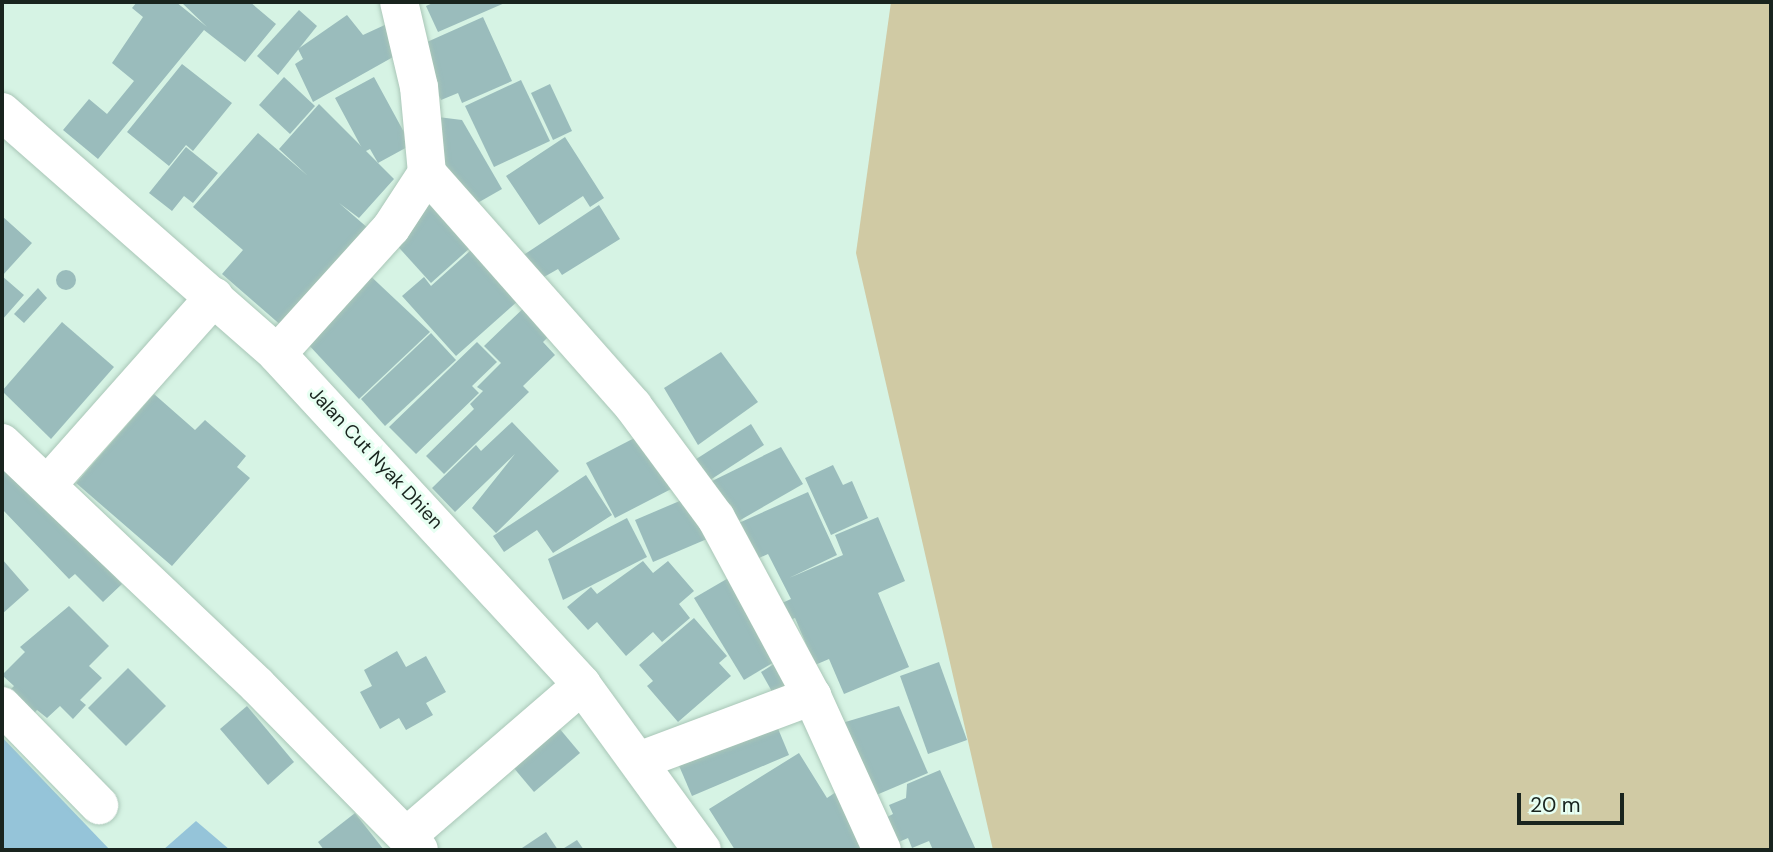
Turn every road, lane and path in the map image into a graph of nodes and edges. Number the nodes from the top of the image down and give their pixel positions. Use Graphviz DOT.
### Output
graph roads {
  1 [pos="399,2"];
  2 [pos="2,112"];
  3 [pos="427,173"];
  4 [pos="214,297"];
  5 [pos="277,354"];
  6 [pos="2,443"];
  7 [pos="49,484"];
  8 [pos="582,685"];
  9 [pos="812,696"];
  10 [pos="2,706"];
  11 [pos="641,760"];
  12 [pos="99,805"];
  13 [pos="413,843"];
  14 [pos="702,850"];
  15 [pos="882,850"];
  1 -- 3 [label="main road"];
  2 -- 4 [label="main road, Jalan Cut Nyak Dhien"];
  3 -- 5 [label="main road"];
  3 -- 9 [label="main road"];
  4 -- 5 [label="main road, Jalan Cut Nyak Dhien"];
  4 -- 7 [label="main road"];
  5 -- 8 [label="main road, Jalan Cut Nyak Dhien"];
  6 -- 7 [label="main road"];
  7 -- 13 [label="main road"];
  8 -- 11 [label="main road, Jalan Cut Nyak Dhien"];
  8 -- 13 [label="main road"];
  9 -- 11 [label="main road"];
  9 -- 15 [label="main road"];
  10 -- 12 [label="main road"];
  11 -- 14 [label="main road, Jalan Cut Nyak Dhien"];
}
